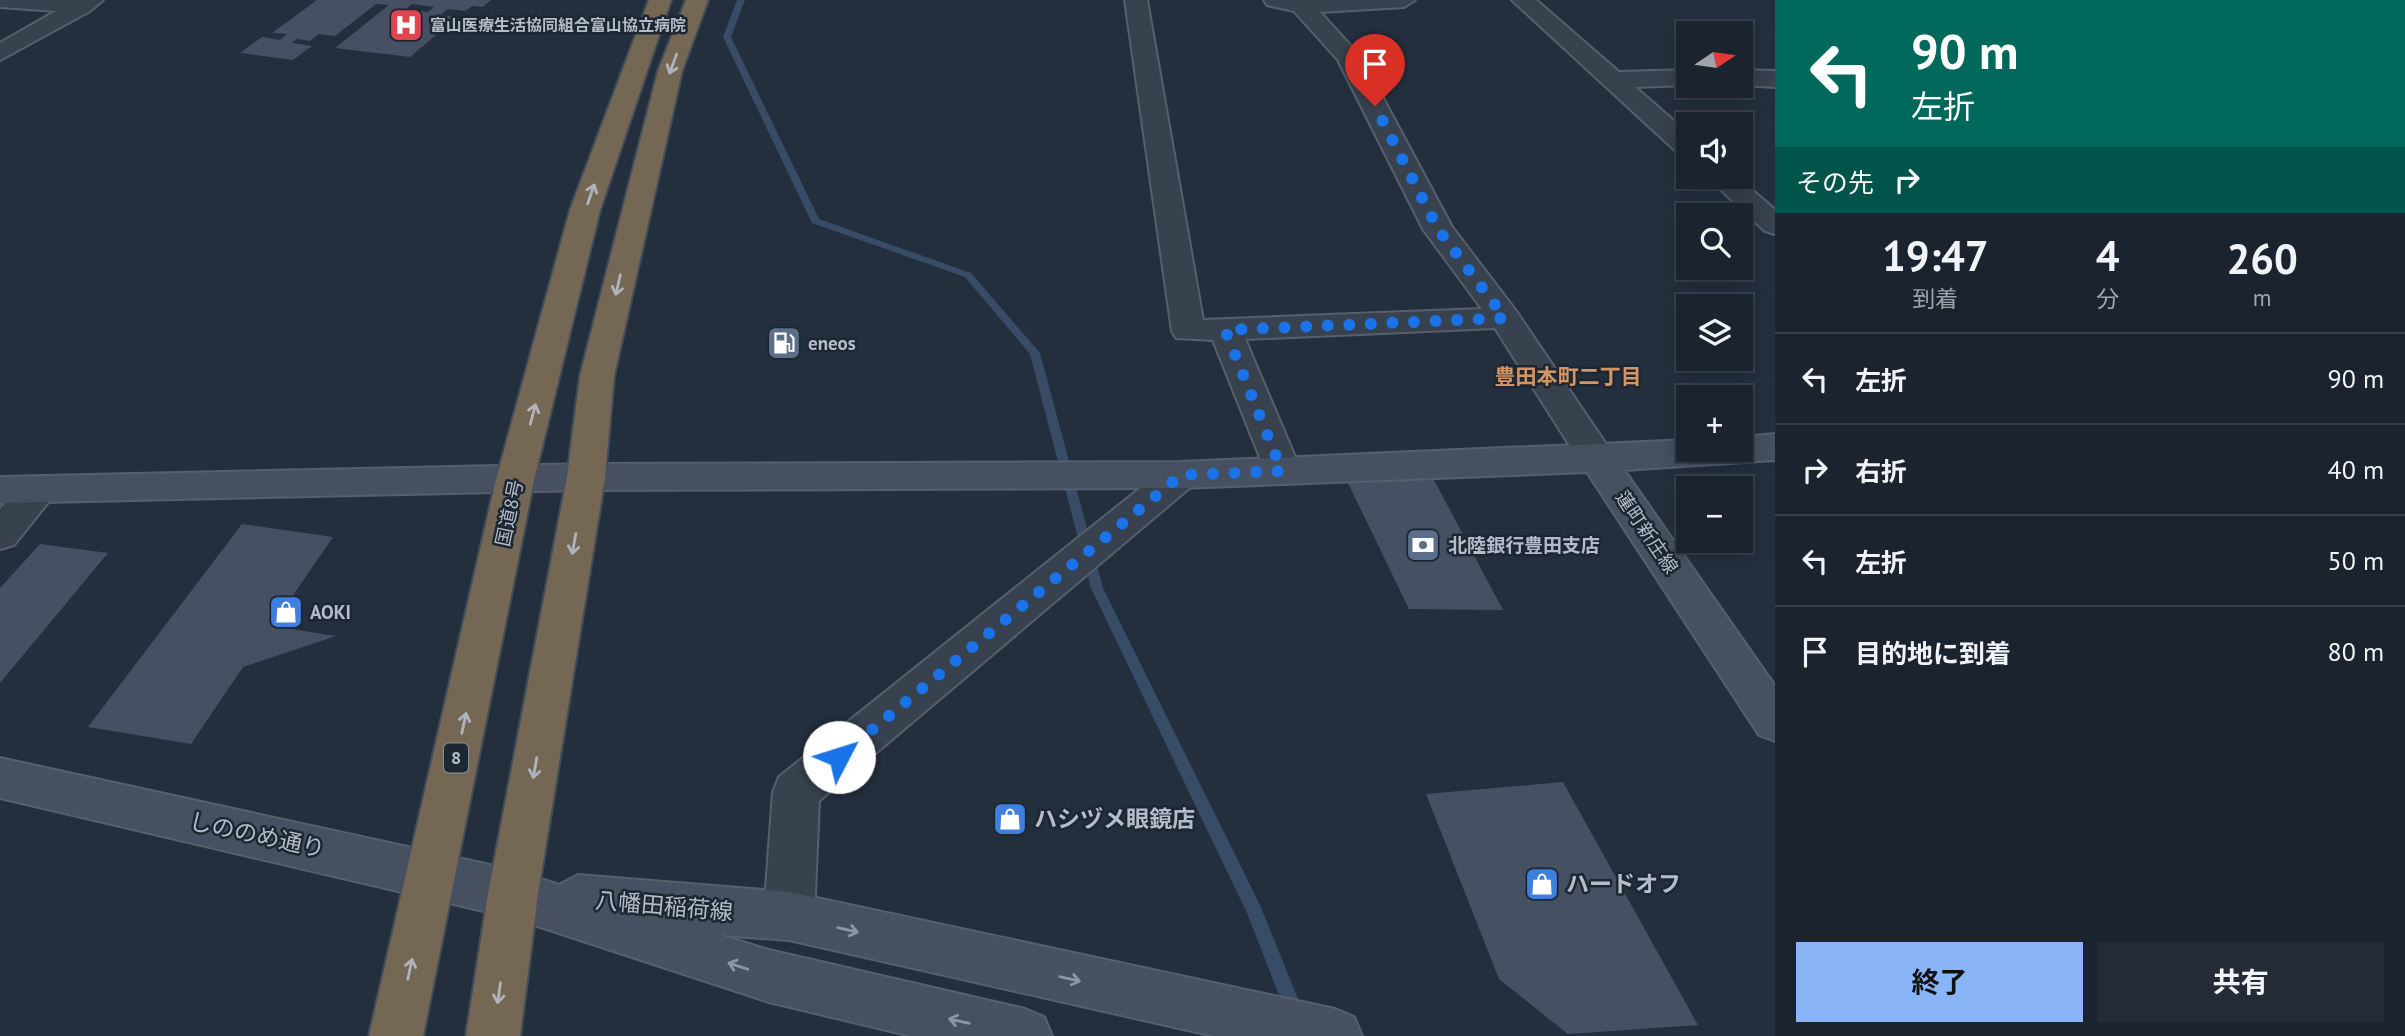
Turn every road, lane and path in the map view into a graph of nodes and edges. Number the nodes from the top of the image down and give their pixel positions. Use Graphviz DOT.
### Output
graph roads {
  1 [pos="0,0"];
  2 [pos="660,0"];
  3 [pos="697,0"];
  4 [pos="1136,0"];
  5 [pos="1390,0"];
  6 [pos="1523,0"];
  7 [pos="87,3"];
  8 [pos="1307,3"];
  9 [pos="0,53"];
  10 [pos="1676,78"];
  11 [pos="1754,78"];
  12 [pos="1775,79"];
  13 [pos="1612,80"];
  14 [pos="1676,137"];
  15 [pos="1734,189"];
  16 [pos="1775,225"];
  17 [pos="1505,318"];
  18 [pos="1225,330"];
  19 [pos="1775,447"];
  20 [pos="1753,449"];
  21 [pos="1676,454"];
  22 [pos="1597,459"];
  23 [pos="1282,471"];
  24 [pos="1181,475"];
  25 [pos="586,477"];
  26 [pos="515,480"];
  27 [pos="0,490"];
  28 [pos="39,490"];
  29 [pos="0,535"];
  30 [pos="1775,722"];
  31 [pos="0,778"];
  32 [pos="432,874"];
  33 [pos="513,894"];
  34 [pos="789,916"];
  35 [pos="1261,1028"];
  36 [pos="396,1036"];
  37 [pos="493,1036"];
  38 [pos="1025,1036"];
  39 [pos="1335,1036"];
  1 -- 7 [label="street"];
  26 -- 2 [label="highway, 国道8号 / 8, one-way"];
  3 -- 25 [label="highway, one-way"];
  4 -- 18 [label="street"];
  5 -- 8 [label="street"];
  6 -- 13 [label="street"];
  7 -- 9 [label="street"];
  8 -- 17 [label="street"];
  10 -- 13 [label="street"];
  11 -- 12 [label="street"];
  13 -- 14 [label="street"];
  15 -- 16 [label="street"];
  17 -- 18 [label="street"];
  17 -- 22 [label="street"];
  18 -- 23 [label="street"];
  19 -- 20 [label="main road"];
  21 -- 22 [label="main road"];
  22 -- 23 [label="main road"];
  22 -- 30 [label="main road, 蓮町新庄線"];
  23 -- 24 [label="main road"];
  24 -- 25 [label="main road"];
  24 -- 34 [label="street"];
  25 -- 26 [label="main road"];
  25 -- 33 [label="highway, one-way"];
  26 -- 28 [label="main road"];
  32 -- 26 [label="highway, 国道8号 / 8, one-way"];
  27 -- 28 [label="main road"];
  28 -- 29 [label="street"];
  31 -- 32 [label="main road, しののめ通り"];
  32 -- 33 [label="main road, しののめ通り"];
  36 -- 32 [label="highway, 国道8号 / 8, one-way"];
  33 -- 34 [label="main road, 八幡田稲荷線"];
  33 -- 37 [label="highway, one-way"];
  38 -- 33 [label="main road, 八幡田稲荷線, one-way"];
  34 -- 35 [label="main road, 八幡田稲荷線, one-way"];
  35 -- 39 [label="main road, 八幡田稲荷線"];
}
